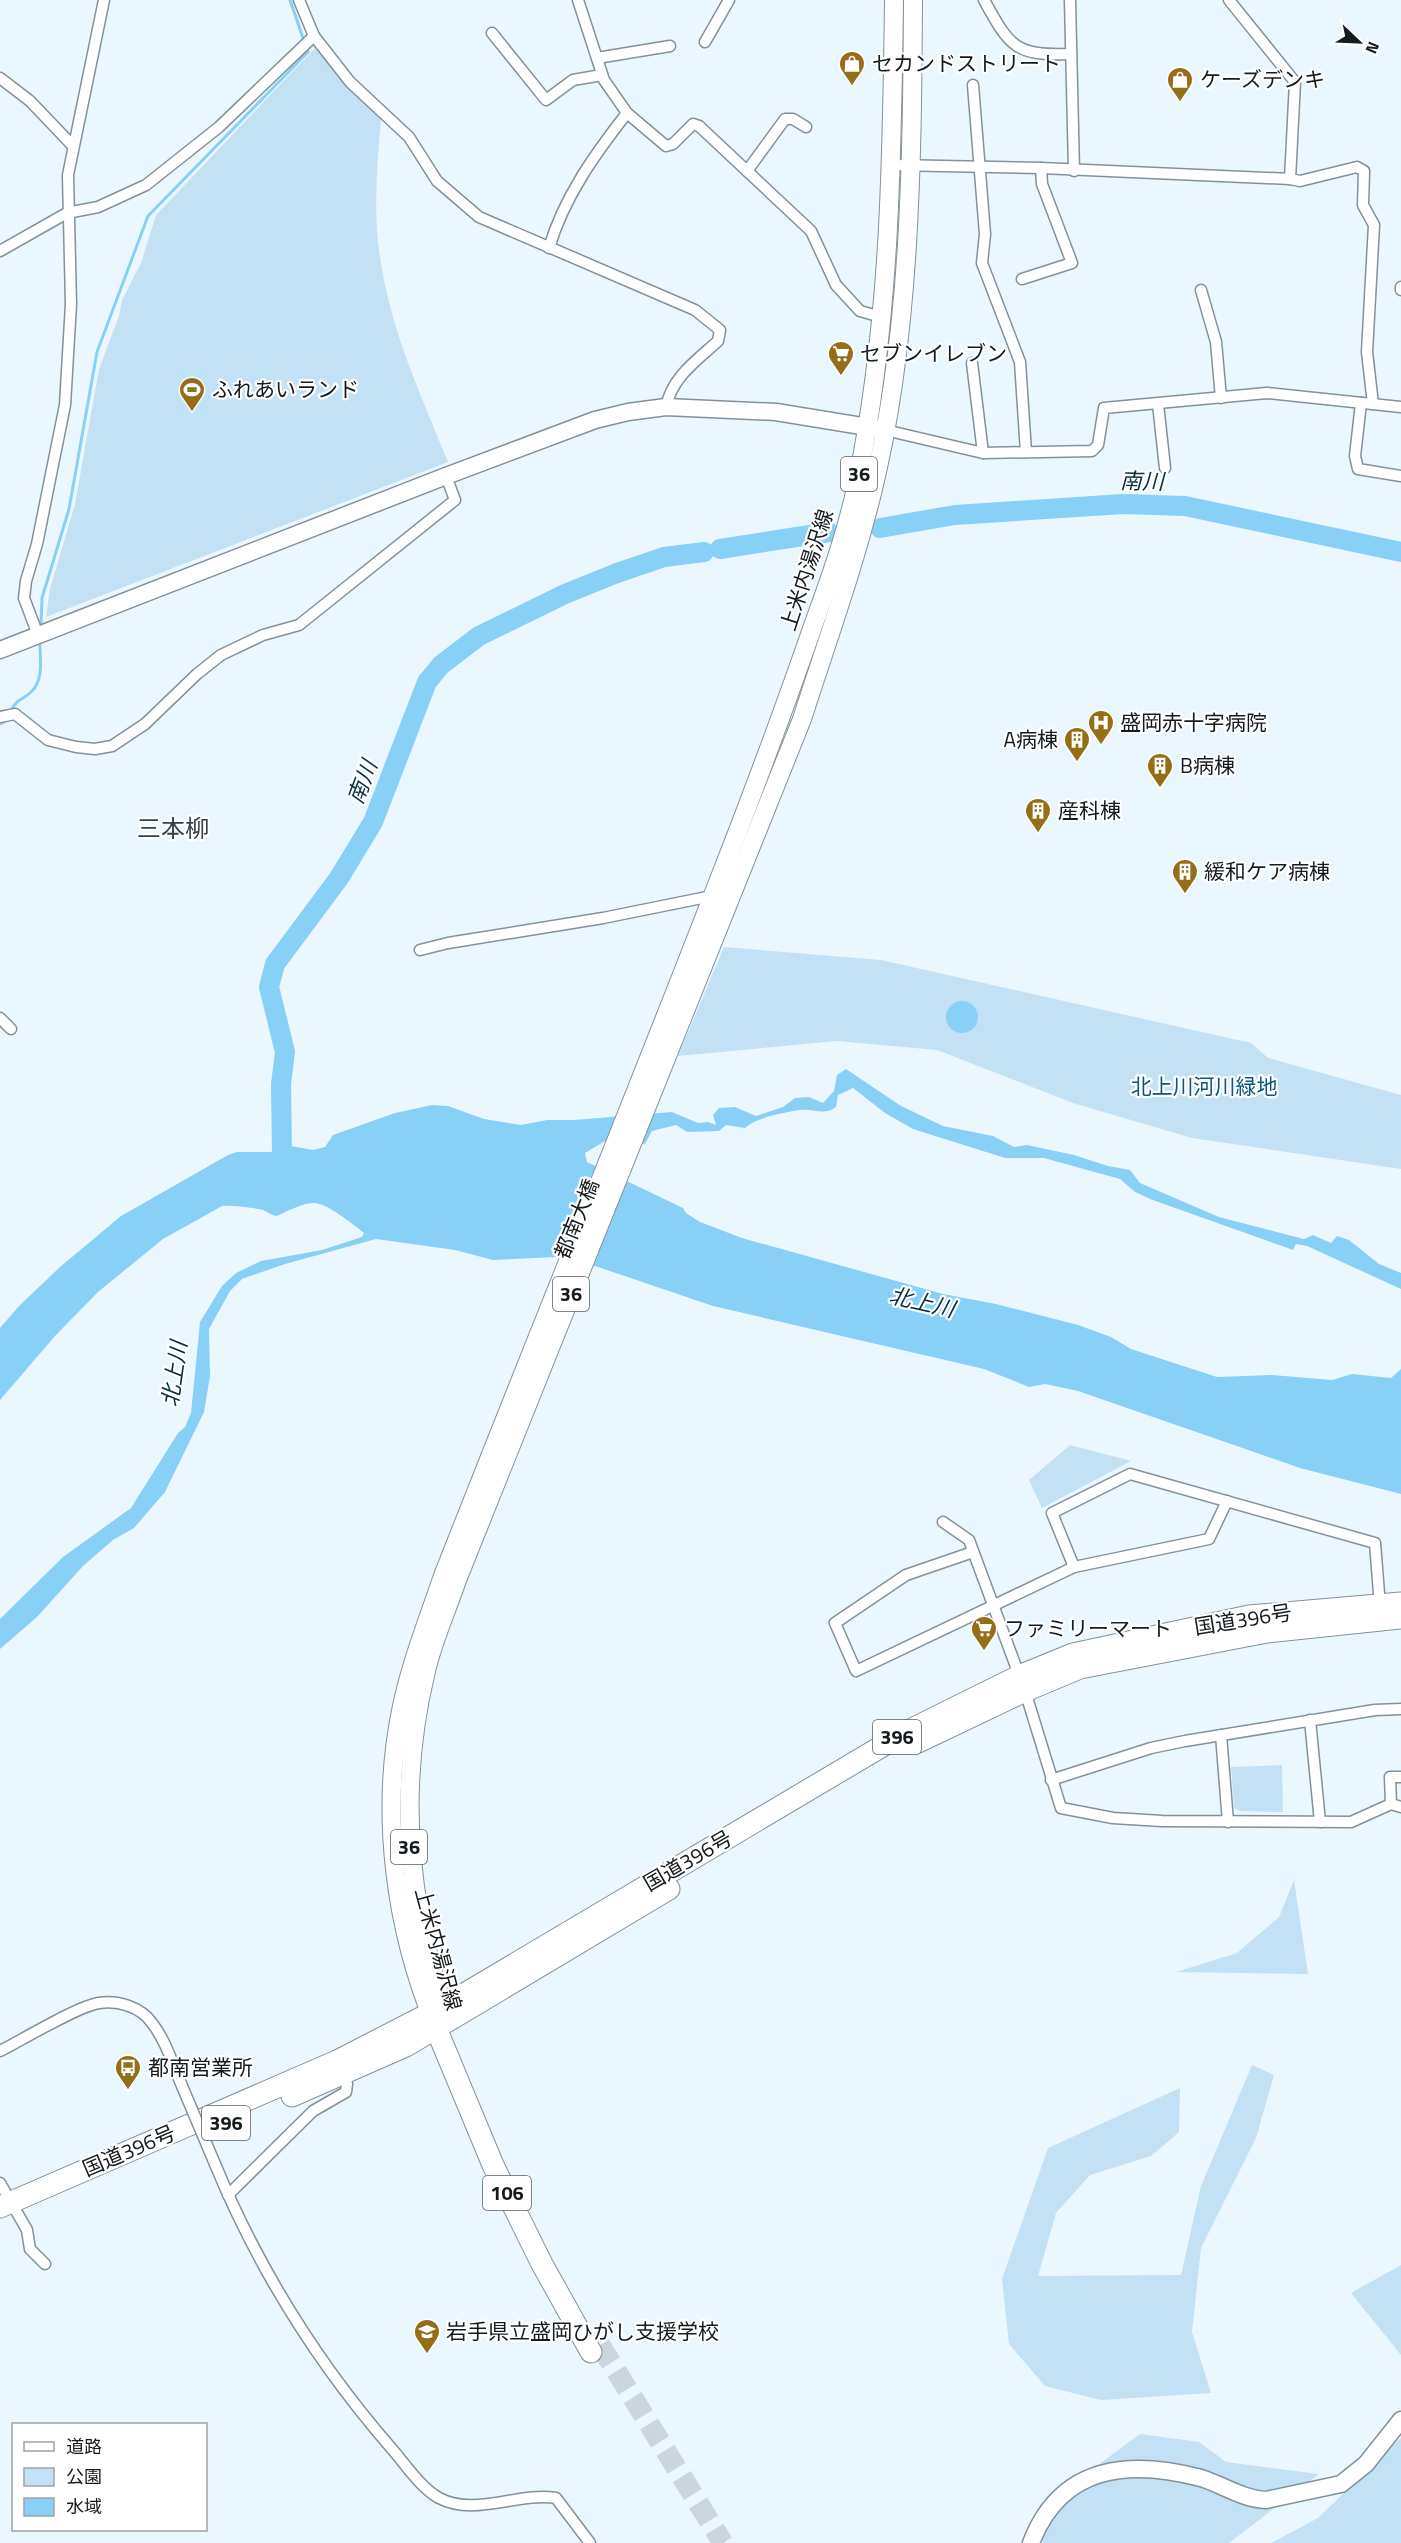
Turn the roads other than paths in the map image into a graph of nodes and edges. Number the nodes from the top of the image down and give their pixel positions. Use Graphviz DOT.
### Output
graph roads {
  1 [pos="104,0"];
  2 [pos="299,0"];
  3 [pos="578,0"];
  4 [pos="729,0"];
  5 [pos="894,0"];
  6 [pos="913,0"];
  7 [pos="984,0"];
  8 [pos="1070,0"];
  9 [pos="1229,0"];
  10 [pos="492,33"];
  11 [pos="312,37"];
  12 [pos="705,42"];
  13 [pos="670,46"];
  14 [pos="1071,54"];
  15 [pos="597,58"];
  16 [pos="602,75"];
  17 [pos="0,78"];
  18 [pos="973,85"];
  19 [pos="627,113"];
  20 [pos="806,127"];
  21 [pos="72,145"];
  22 [pos="892,165"];
  23 [pos="912,165"];
  24 [pos="978,166"];
  25 [pos="1041,168"];
  26 [pos="747,171"];
  27 [pos="1074,171"];
  28 [pos="1290,179"];
  29 [pos="67,213"];
  30 [pos="549,248"];
  31 [pos="0,251"];
  32 [pos="1022,279"];
  33 [pos="1201,290"];
  34 [pos="881,317"];
  35 [pos="972,363"];
  36 [pos="1221,398"];
  37 [pos="1367,403"];
  38 [pos="1158,404"];
  39 [pos="666,407"];
  40 [pos="1401,407"];
  41 [pos="876,428"];
  42 [pos="1026,452"];
  43 [pos="983,453"];
  44 [pos="1165,468"];
  45 [pos="446,476"];
  46 [pos="1401,476"];
  47 [pos="38,635"];
  48 [pos="0,650"];
  49 [pos="0,717"];
  50 [pos="712,896"];
  51 [pos="711,922"];
  52 [pos="420,950"];
  53 [pos="0,1018"];
  54 [pos="11,1029"];
  55 [pos="1227,1501"];
  56 [pos="943,1522"];
  57 [pos="973,1552"];
  58 [pos="1074,1567"];
  59 [pos="994,1607"];
  60 [pos="1391,1611"];
  61 [pos="419,1667"];
  62 [pos="1022,1683"];
  63 [pos="1401,1709"];
  64 [pos="1310,1720"];
  65 [pos="1221,1735"];
  66 [pos="1401,1777"];
  67 [pos="1051,1780"];
  68 [pos="1396,1806"];
  69 [pos="1228,1822"];
  70 [pos="1320,1822"];
  71 [pos="440,2017"];
  72 [pos="0,2051"];
  73 [pos="341,2067"];
  74 [pos="0,2183"];
  75 [pos="228,2195"];
  76 [pos="6,2210"];
  77 [pos="45,2264"];
  78 [pos="596,2349"];
  79 [pos="1401,2420"];
  80 [pos="590,2543"];
  81 [pos="1031,2543"];
  1 -- 21 [label="street"];
  2 -- 11 [label="street"];
  3 -- 15 [label="street"];
  4 -- 12 [label="street"];
  5 -- 22 [label="main road, 上米内湯沢線 / 36"];
  6 -- 23 [label="main road, 上米内湯沢線 / 36"];
  7 -- 14 [label="street"];
  8 -- 14 [label="street"];
  9 -- 28 [label="street"];
  10 -- 16 [label="street"];
  11 -- 29 [label="street"];
  11 -- 30 [label="street"];
  13 -- 15 [label="street"];
  14 -- 27 [label="street"];
  15 -- 16 [label="street"];
  16 -- 19 [label="street"];
  17 -- 21 [label="street"];
  18 -- 24 [label="street"];
  19 -- 26 [label="street"];
  19 -- 30 [label="street"];
  20 -- 26 [label="street"];
  21 -- 29 [label="street"];
  22 -- 23 [label="street"];
  22 -- 34 [label="main road, 上米内湯沢線 / 36"];
  23 -- 24 [label="street"];
  23 -- 41 [label="main road, 上米内湯沢線 / 36"];
  24 -- 25 [label="street"];
  24 -- 42 [label="street"];
  25 -- 27 [label="street"];
  25 -- 32 [label="street"];
  26 -- 34 [label="street"];
  27 -- 28 [label="street"];
  28 -- 37 [label="street"];
  29 -- 31 [label="street"];
  29 -- 47 [label="street"];
  30 -- 39 [label="street"];
  33 -- 36 [label="street"];
  34 -- 41 [label="main road, 上米内湯沢線 / 36"];
  35 -- 43 [label="street"];
  36 -- 37 [label="street"];
  36 -- 38 [label="street"];
  37 -- 40 [label="street"];
  37 -- 46 [label="street"];
  38 -- 42 [label="street"];
  38 -- 44 [label="street"];
  39 -- 41 [label="street"];
  39 -- 45 [label="street"];
  41 -- 43 [label="street"];
  41 -- 50 [label="main road, 上米内湯沢線 / 36"];
  41 -- 51 [label="main road, 上米内湯沢線 / 36"];
  42 -- 43 [label="street"];
  45 -- 47 [label="street"];
  45 -- 49 [label="street"];
  47 -- 48 [label="street"];
  50 -- 51 [label="main road, 上米内湯沢線 / 36"];
  50 -- 52 [label="street"];
  51 -- 61 [label="main road, 都南大橋 / 36"];
  53 -- 54 [label="street"];
  55 -- 58 [label="street"];
  55 -- 58 [label="street"];
  55 -- 60 [label="street"];
  56 -- 57 [label="street"];
  57 -- 59 [label="street"];
  57 -- 59 [label="street"];
  58 -- 59 [label="street"];
  59 -- 62 [label="street"];
  60 -- 62 [label="highway, 国道396号 / 396"];
  61 -- 71 [label="main road, 上米内湯沢線 / 36"];
  62 -- 67 [label="street"];
  62 -- 71 [label="highway, 国道396号 / 396"];
  63 -- 64 [label="street"];
  64 -- 65 [label="street"];
  64 -- 70 [label="street"];
  65 -- 67 [label="street"];
  65 -- 69 [label="street"];
  66 -- 68 [label="street"];
  67 -- 69 [label="street"];
  68 -- 70 [label="street"];
  69 -- 70 [label="street"];
  71 -- 73 [label="highway, 国道396号 / 396"];
  71 -- 78 [label="highway, 106"];
  72 -- 75 [label="street, bridge"];
  73 -- 75 [label="street"];
  73 -- 76 [label="highway, 国道396号 / 396"];
  74 -- 76 [label="street"];
  75 -- 80 [label="street"];
  76 -- 77 [label="street"];
  79 -- 81 [label="street"];
}
